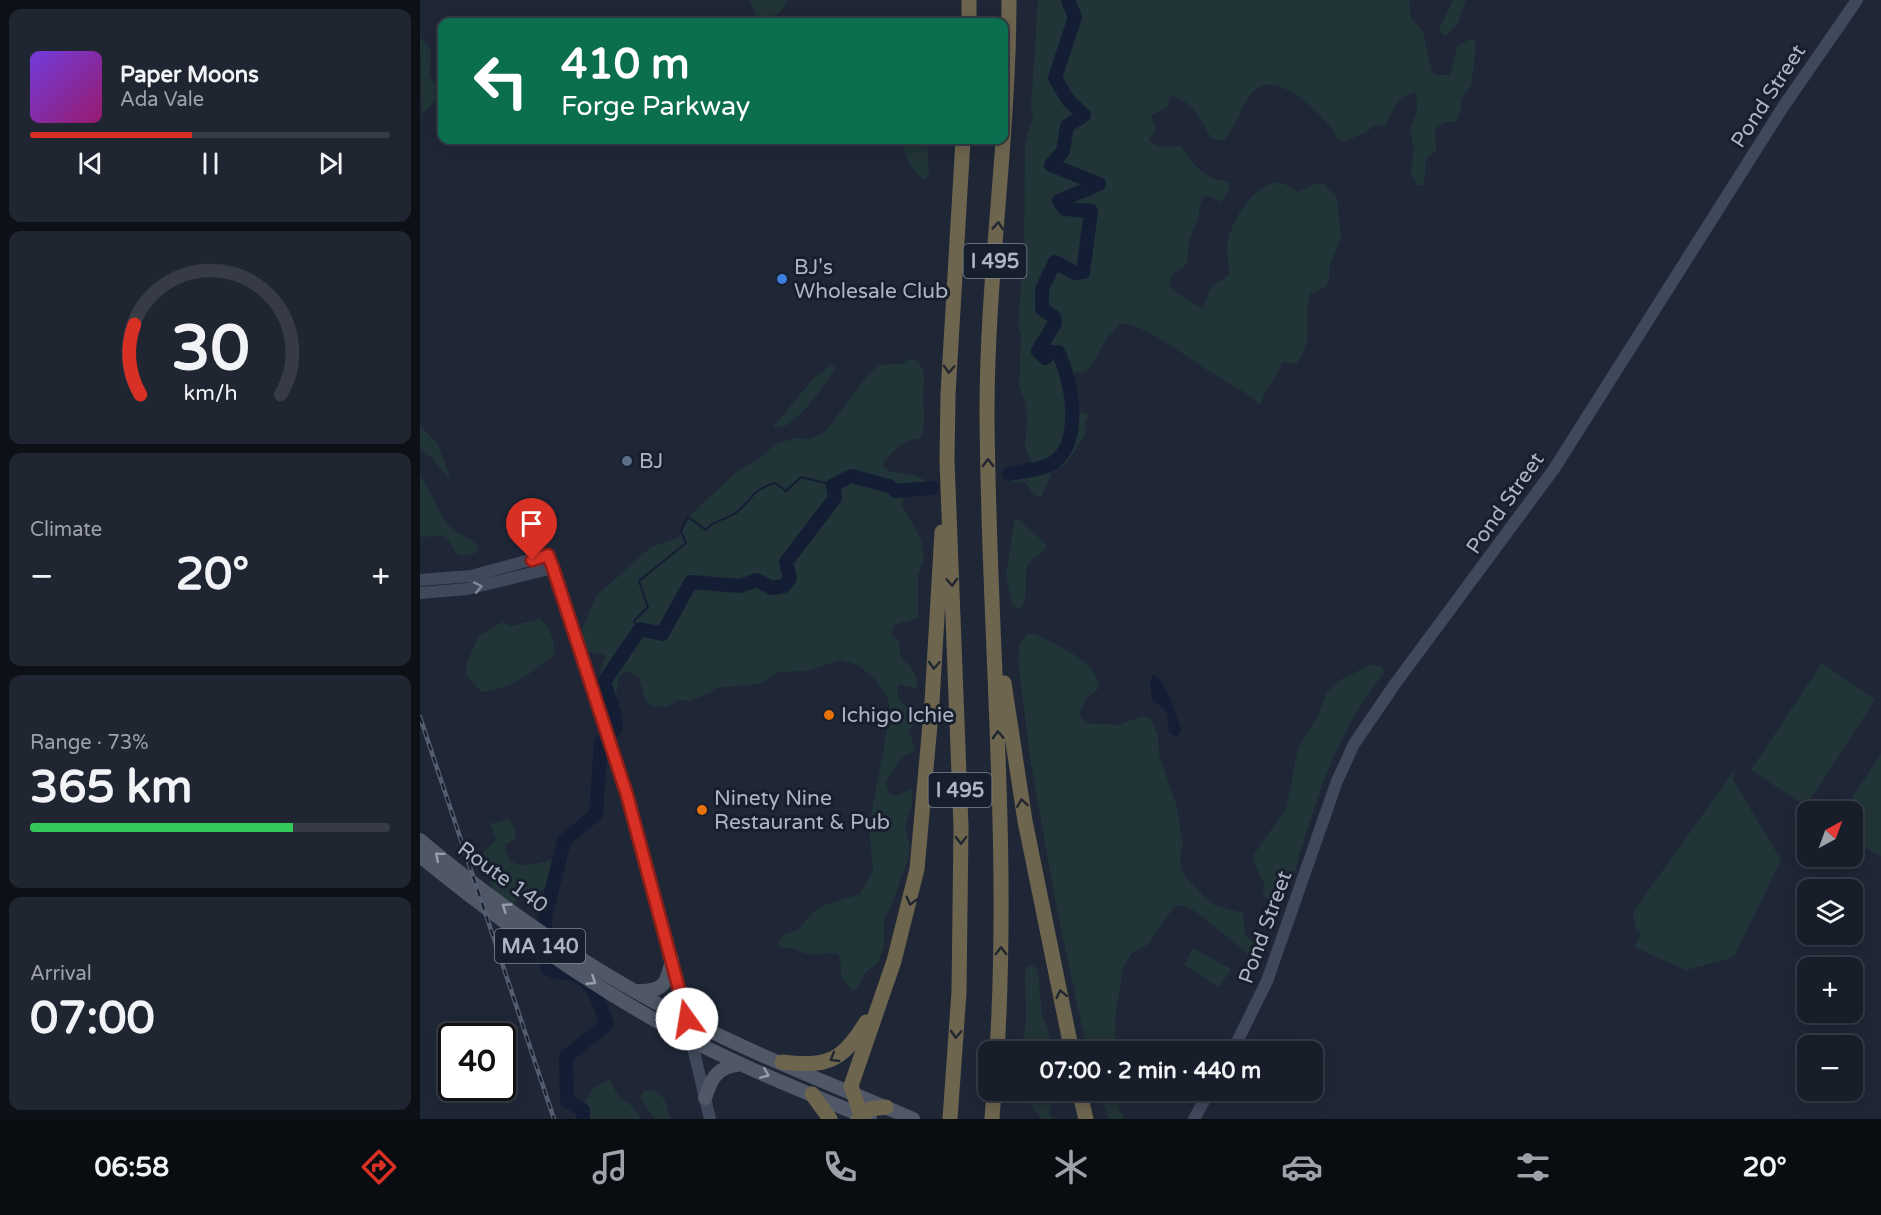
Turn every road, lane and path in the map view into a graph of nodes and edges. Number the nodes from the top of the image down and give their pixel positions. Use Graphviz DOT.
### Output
graph roads {
  1 [pos="969,0"];
  2 [pos="1009,0"];
  3 [pos="1857,0"];
  4 [pos="969,18"];
  5 [pos="1008,50"];
  6 [pos="963,144"];
  7 [pos="1004,144"];
  8 [pos="947,460"];
  9 [pos="989,521"];
  10 [pos="553,568"];
  11 [pos="420,580"];
  12 [pos="420,593"];
  13 [pos="420,840"];
  14 [pos="420,856"];
  15 [pos="672,958"];
  16 [pos="630,987"];
  17 [pos="882,996"];
  18 [pos="687,1019"];
  19 [pos="693,1041"];
  20 [pos="998,1041"];
  21 [pos="1070,1041"];
  22 [pos="1237,1041"];
  23 [pos="782,1062"];
  24 [pos="741,1064"];
  25 [pos="852,1092"];
  26 [pos="812,1094"];
  27 [pos="705,1098"];
  28 [pos="993,1101"];
  29 [pos="1081,1101"];
  30 [pos="1204,1101"];
  31 [pos="886,1107"];
  32 [pos="863,1118"];
  33 [pos="710,1119"];
  34 [pos="830,1119"];
  35 [pos="913,1119"];
  36 [pos="950,1119"];
  37 [pos="992,1119"];
  38 [pos="1084,1119"];
  39 [pos="1194,1119"];
  1 -- 4 [label="highway"];
  5 -- 2 [label="highway, I 495, one-way"];
  3 -- 22 [label="main road, Pond Street"];
  6 -- 8 [label="highway, I 495, one-way"];
  9 -- 7 [label="highway, I 495, one-way"];
  8 -- 17 [label="highway, one-way"];
  8 -- 36 [label="highway, I 495, one-way"];
  20 -- 9 [label="highway, I 495, one-way"];
  21 -- 9 [label="highway, one-way"];
  10 -- 11 [label="main road"];
  12 -- 10 [label="main road, one-way"];
  10 -- 15 [label="main road"];
  16 -- 13 [label="main road, Route 140 / MA 140, one-way"];
  14 -- 19 [label="main road, Route 140 / MA 140, one-way"];
  15 -- 16 [label="main road"];
  15 -- 18 [label="main road"];
  16 -- 18 [label="main road, Route 140 / MA 140"];
  17 -- 23 [label="highway, one-way"];
  17 -- 25 [label="highway"];
  18 -- 19 [label="main road"];
  18 -- 23 [label="main road, MA 140"];
  19 -- 24 [label="main road, MA 140"];
  19 -- 27 [label="main road"];
  23 -- 25 [label="main road, MA 140"];
  24 -- 26 [label="main road, MA 140, one-way"];
  24 -- 27 [label="main road"];
  25 -- 31 [label="main road, MA 140"];
  25 -- 32 [label="highway"];
  26 -- 32 [label="main road, MA 140"];
  26 -- 34 [label="highway"];
  27 -- 33 [label="main road"];
  28 -- 37 [label="highway"];
  29 -- 38 [label="highway"];
  30 -- 39 [label="main road"];
  31 -- 32 [label="highway"];
  31 -- 35 [label="main road, MA 140"];
}
